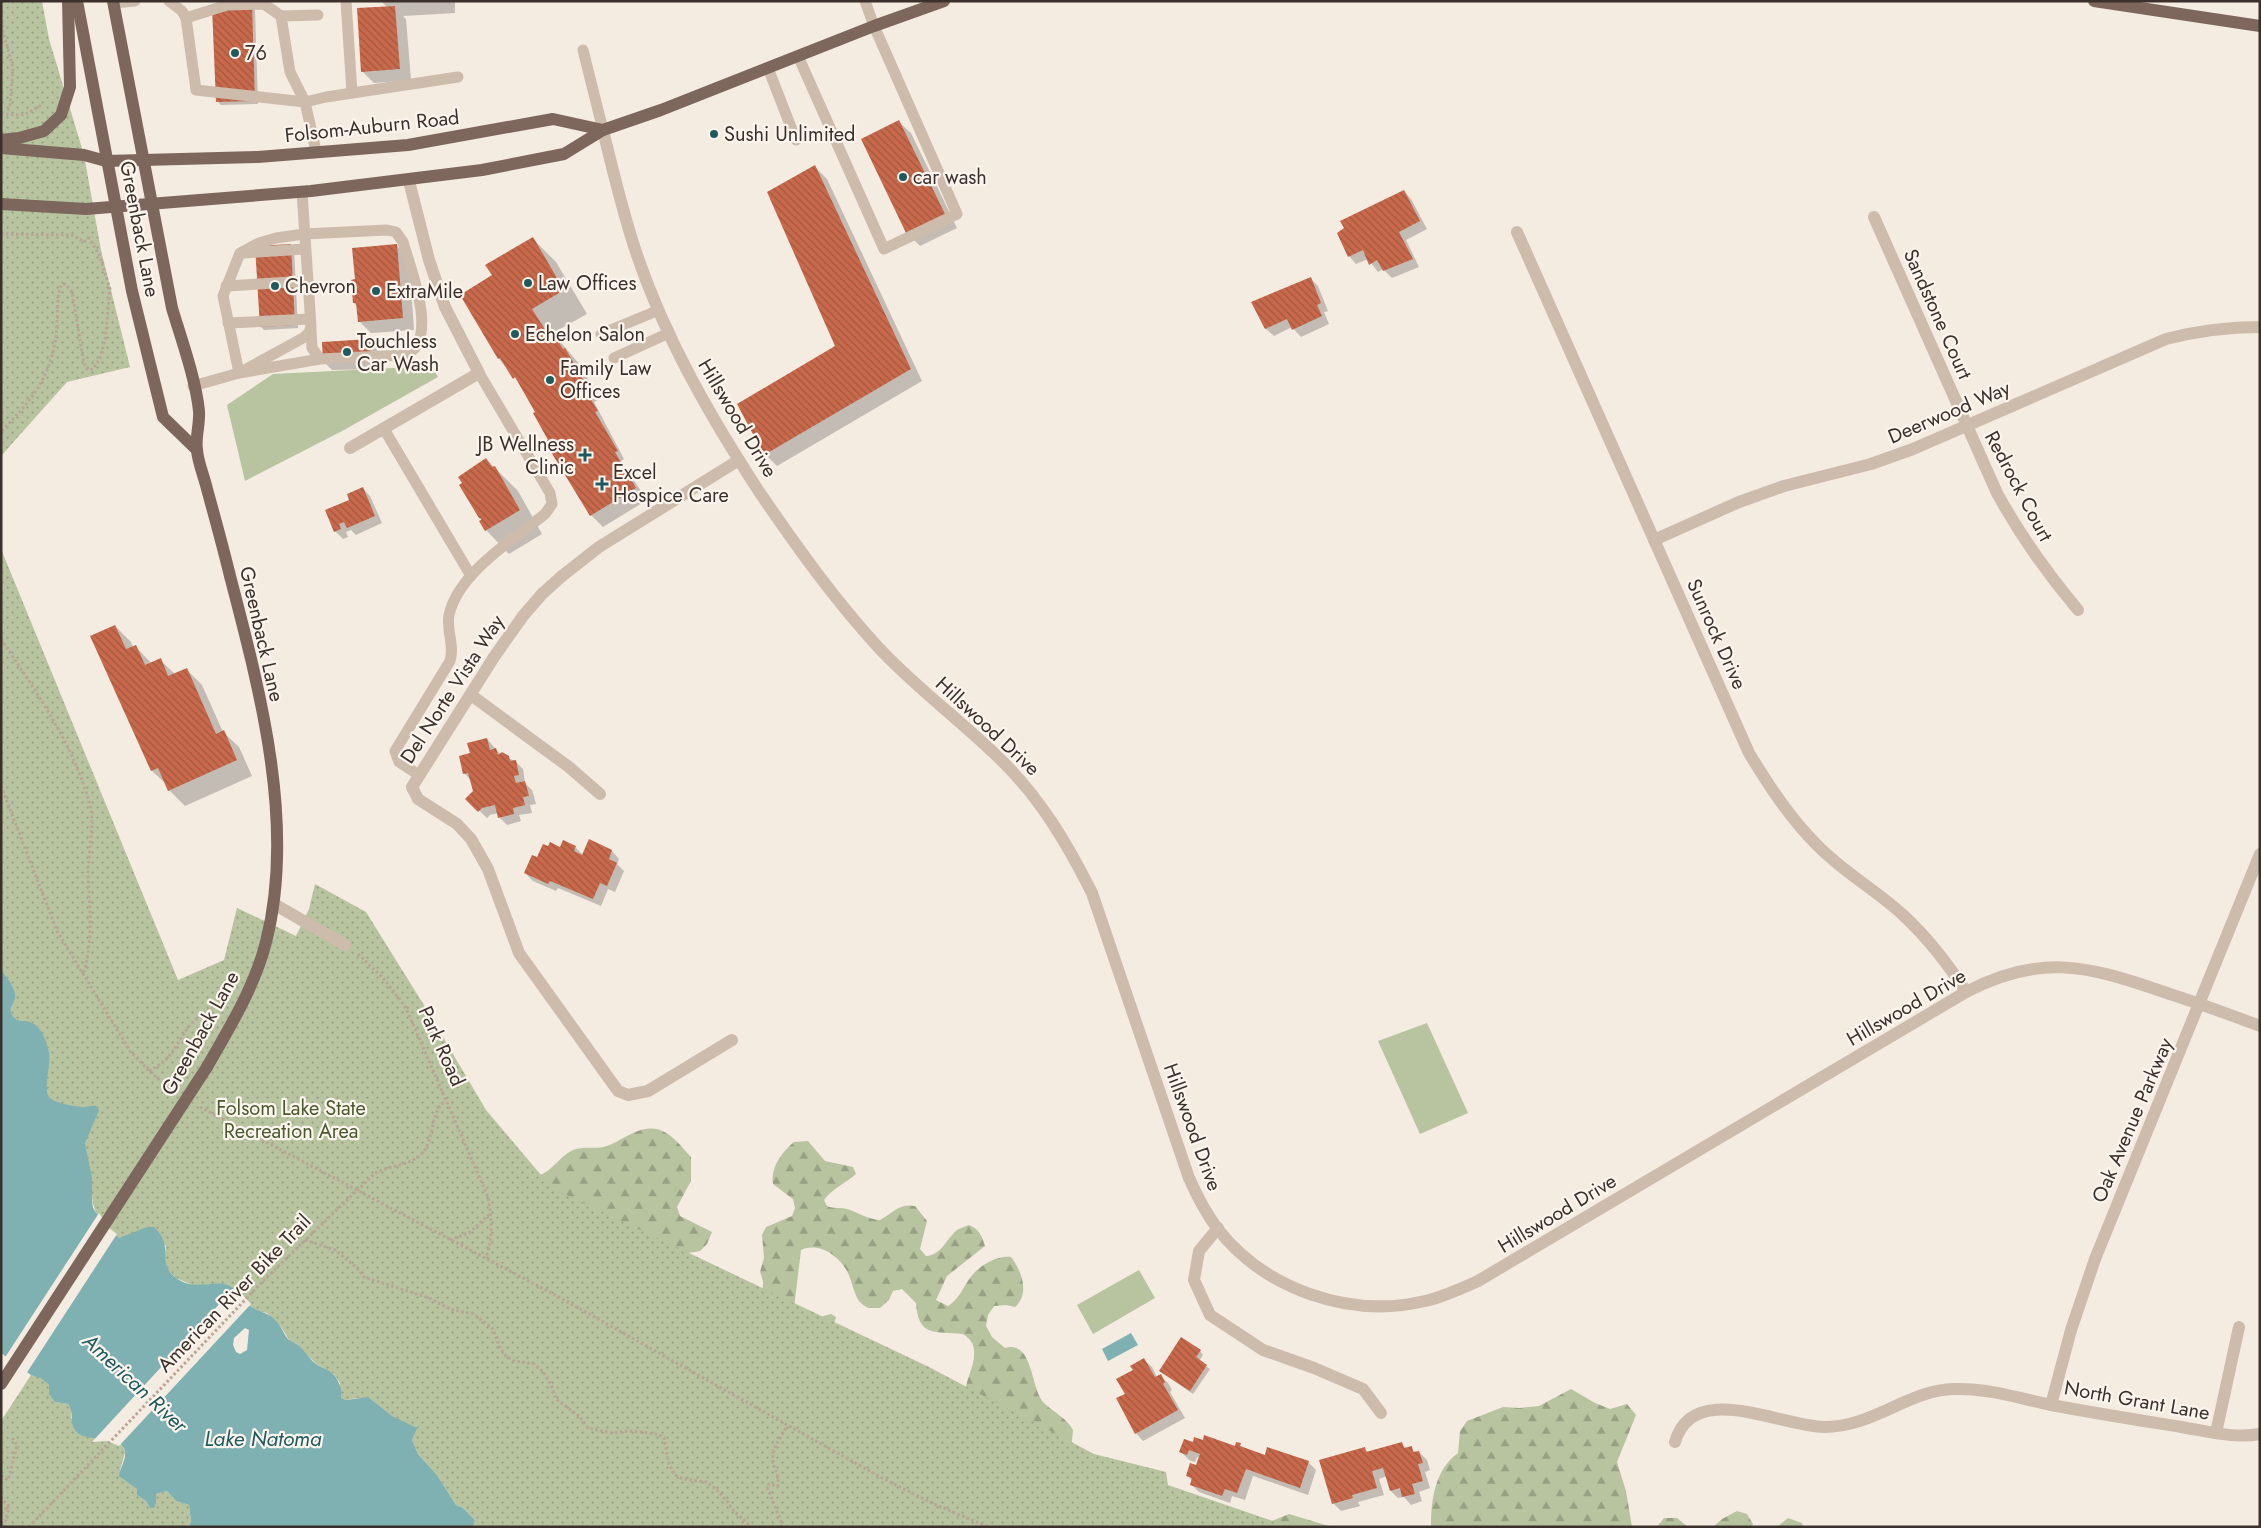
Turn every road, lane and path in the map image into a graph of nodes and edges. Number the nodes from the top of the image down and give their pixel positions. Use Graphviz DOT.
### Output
graph roads {
  1 [pos="68,1"];
  2 [pos="77,1"];
  3 [pos="134,1"];
  4 [pos="169,1"];
  5 [pos="346,1"];
  6 [pos="866,1"];
  7 [pos="944,1"];
  8 [pos="2094,1"];
  9 [pos="113,2"];
  10 [pos="2123,4"];
  11 [pos="1,5"];
  12 [pos="318,15"];
  13 [pos="281,16"];
  14 [pos="186,18"];
  15 [pos="874,26"];
  16 [pos="2260,26"];
  17 [pos="583,50"];
  18 [pos="798,56"];
  19 [pos="768,68"];
  20 [pos="458,77"];
  21 [pos="352,93"];
  22 [pos="305,102"];
  23 [pos="42,105"];
  24 [pos="7,113"];
  25 [pos="1,114"];
  26 [pos="603,130"];
  27 [pos="1,140"];
  28 [pos="796,140"];
  29 [pos="1,148"];
  30 [pos="316,151"];
  31 [pos="142,160"];
  32 [pos="106,161"];
  33 [pos="409,181"];
  34 [pos="302,192"];
  35 [pos="151,203"];
  36 [pos="1,204"];
  37 [pos="115,207"];
  38 [pos="1874,217"];
  39 [pos="1517,232"];
  40 [pos="1,234"];
  41 [pos="304,234"];
  42 [pos="305,249"];
  43 [pos="240,253"];
  44 [pos="308,281"];
  45 [pos="226,286"];
  46 [pos="659,310"];
  47 [pos="228,323"];
  48 [pos="310,324"];
  49 [pos="2260,327"];
  50 [pos="669,332"];
  51 [pos="600,334"];
  52 [pos="614,358"];
  53 [pos="320,359"];
  54 [pos="239,373"];
  55 [pos="479,373"];
  56 [pos="193,386"];
  57 [pos="1967,426"];
  58 [pos="384,429"];
  59 [pos="1,432"];
  60 [pos="350,448"];
  61 [pos="197,450"];
  62 [pos="739,460"];
  63 [pos="1654,540"];
  64 [pos="471,576"];
  65 [pos="2078,610"];
  66 [pos="1,638"];
  67 [pos="471,695"];
  68 [pos="419,775"];
  69 [pos="1,786"];
  70 [pos="600,794"];
  71 [pos="2260,854"];
  72 [pos="274,904"];
  73 [pos="345,945"];
  74 [pos="83,974"];
  75 [pos="1966,992"];
  76 [pos="225,994"];
  77 [pos="2200,1004"];
  78 [pos="2260,1026"];
  79 [pos="732,1040"];
  80 [pos="149,1071"];
  81 [pos="181,1095"];
  82 [pos="446,1101"];
  83 [pos="196,1105"];
  84 [pos="358,1191"];
  85 [pos="491,1213"];
  86 [pos="1218,1228"];
  87 [pos="305,1240"];
  88 [pos="450,1240"];
  89 [pos="486,1258"];
  90 [pos="2239,1327"];
  91 [pos="1,1384"];
  92 [pos="2051,1405"];
  93 [pos="1381,1413"];
  94 [pos="787,1426"];
  95 [pos="2216,1433"];
  96 [pos="2260,1434"];
  97 [pos="12,1437"];
  98 [pos="1675,1442"];
  99 [pos="1,1476"];
  100 [pos="1,1497"];
  101 [pos="9,1507"];
  102 [pos="1,1511"];
  103 [pos="4,1527"];
  104 [pos="29,1527"];
  105 [pos="748,1527"];
  106 [pos="781,1527"];
  107 [pos="988,1527"];
  1 -- 27 [label="main road"];
  2 -- 32 [label="main road, Greenback Lane"];
  3 -- 9 [label="lane"];
  4 -- 14 [label="lane"];
  5 -- 21 [label="lane"];
  6 -- 15 [label="lane"];
  7 -- 15 [label="main road"];
  8 -- 10 [label="main road"];
  9 -- 31 [label="main road, Greenback Lane"];
  10 -- 16 [label="main road"];
  11 -- 24 [label="path"];
  12 -- 13 [label="lane"];
  13 -- 14 [label="lane"];
  13 -- 22 [label="lane"];
  14 -- 22 [label="lane"];
  15 -- 18 [label="main road"];
  15 -- 18 [label="lane"];
  17 -- 26 [label="lane"];
  18 -- 19 [label="main road"];
  19 -- 26 [label="main road"];
  19 -- 28 [label="lane"];
  20 -- 21 [label="lane"];
  21 -- 22 [label="lane"];
  22 -- 30 [label="lane"];
  23 -- 25 [label="path, bridge"];
  26 -- 30 [label="main road, Folsom-Auburn Road"];
  26 -- 33 [label="main road"];
  26 -- 46 [label="street, Hillswood Drive"];
  29 -- 32 [label="main road, Folsom-Auburn Road"];
  30 -- 31 [label="main road, Folsom-Auburn Road"];
  31 -- 32 [label="main road, Folsom-Auburn Road"];
  31 -- 35 [label="main road, Greenback Lane"];
  32 -- 37 [label="main road, Greenback Lane"];
  33 -- 34 [label="main road"];
  33 -- 55 [label="street"];
  34 -- 35 [label="main road"];
  34 -- 41 [label="lane"];
  35 -- 37 [label="main road"];
  35 -- 56 [label="main road, Greenback Lane"];
  36 -- 37 [label="main road"];
  37 -- 61 [label="main road, Greenback Lane"];
  38 -- 57 [label="street, Sandstone Court"];
  39 -- 63 [label="street, Sunrock Drive"];
  40 -- 59 [label="path"];
  41 -- 42 [label="lane"];
  41 -- 43 [label="lane"];
  41 -- 53 [label="lane"];
  42 -- 43 [label="lane"];
  42 -- 44 [label="lane"];
  43 -- 45 [label="lane"];
  44 -- 45 [label="lane"];
  44 -- 48 [label="lane"];
  45 -- 47 [label="lane"];
  46 -- 50 [label="street, Hillswood Drive"];
  46 -- 51 [label="lane"];
  47 -- 48 [label="lane"];
  47 -- 54 [label="lane"];
  48 -- 53 [label="lane"];
  48 -- 54 [label="lane"];
  49 -- 57 [label="street, Deerwood Way"];
  50 -- 52 [label="lane"];
  50 -- 62 [label="street, Hillswood Drive"];
  53 -- 54 [label="lane"];
  54 -- 56 [label="lane"];
  55 -- 58 [label="street"];
  55 -- 64 [label="lane"];
  56 -- 61 [label="main road, Greenback Lane"];
  57 -- 63 [label="street, Deerwood Way"];
  57 -- 65 [label="street, Redrock Court"];
  58 -- 60 [label="street"];
  58 -- 64 [label="lane"];
  61 -- 72 [label="main road, Greenback Lane"];
  62 -- 67 [label="street, Del Norte Vista Way"];
  62 -- 86 [label="street, Hillswood Drive"];
  63 -- 75 [label="street, Sunrock Drive"];
  64 -- 68 [label="lane"];
  66 -- 74 [label="path"];
  67 -- 68 [label="street, Del Norte Vista Way"];
  67 -- 70 [label="street"];
  68 -- 79 [label="street, Del Norte Vista Way"];
  69 -- 74 [label="path"];
  71 -- 77 [label="street, Oak Avenue Parkway"];
  72 -- 73 [label="street"];
  72 -- 91 [label="main road, Greenback Lane, bridge"];
  73 -- 82 [label="path, Park Road"];
  74 -- 80 [label="path"];
  75 -- 77 [label="street, Hillswood Drive"];
  75 -- 86 [label="street, Hillswood Drive"];
  76 -- 80 [label="path"];
  77 -- 78 [label="street, Hillswood Drive"];
  77 -- 92 [label="street, Oak Avenue Parkway"];
  80 -- 81 [label="path"];
  82 -- 84 [label="path, American River Bike Trail"];
  82 -- 85 [label="path, Park Road"];
  83 -- 84 [label="path"];
  84 -- 87 [label="path, American River Bike Trail"];
  84 -- 88 [label="path"];
  85 -- 88 [label="path"];
  85 -- 89 [label="path, Park Road"];
  86 -- 93 [label="street"];
  87 -- 104 [label="path, American River Bike Trail"];
  87 -- 105 [label="path"];
  88 -- 89 [label="path"];
  89 -- 94 [label="path"];
  90 -- 95 [label="street, North Grant Lane"];
  92 -- 95 [label="street, North Grant Lane"];
  92 -- 98 [label="street, North Grant Lane"];
  94 -- 106 [label="path"];
  94 -- 107 [label="path"];
  95 -- 96 [label="street, North Grant Lane"];
  97 -- 99 [label="path"];
  100 -- 101 [label="path"];
  101 -- 102 [label="path"];
  101 -- 103 [label="path"];
}
